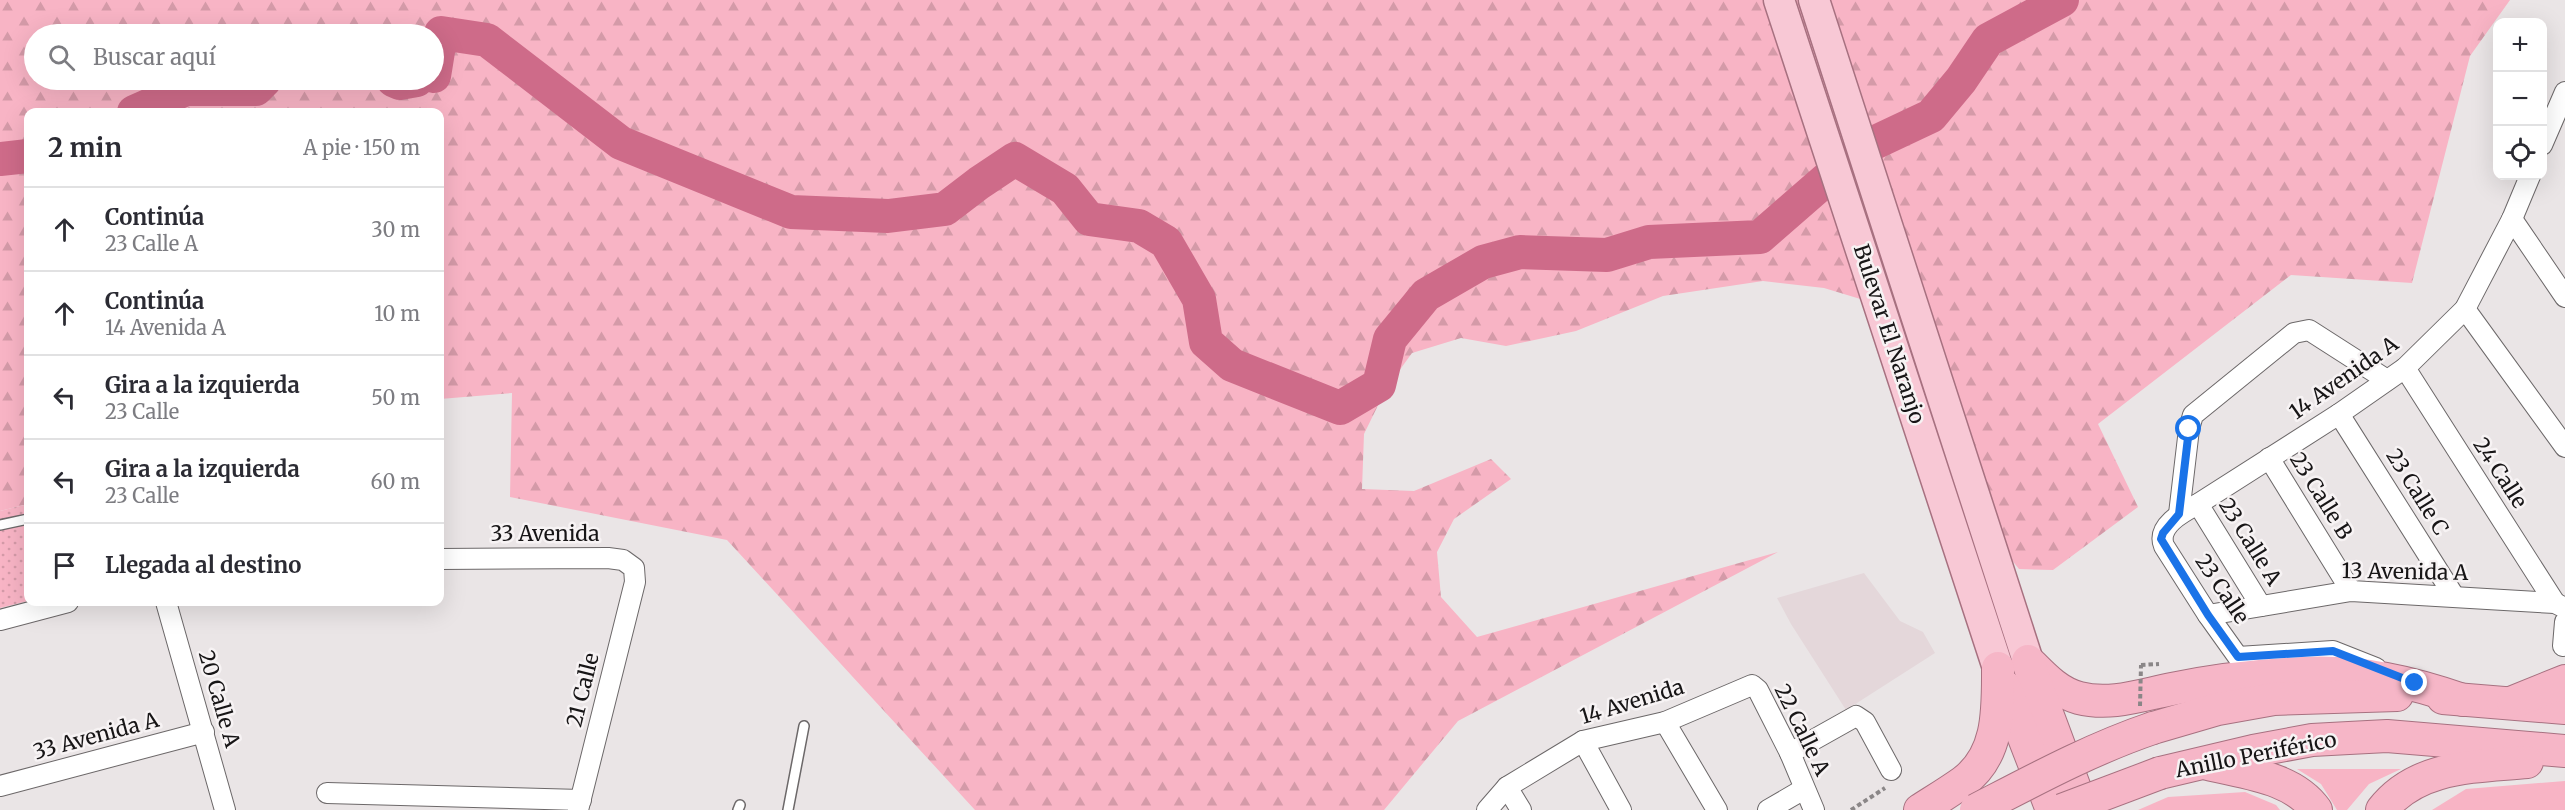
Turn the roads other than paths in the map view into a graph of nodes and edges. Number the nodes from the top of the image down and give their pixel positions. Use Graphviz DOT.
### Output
graph roads {
  1 [pos="1779,0"];
  2 [pos="1814,0"];
  3 [pos="2565,92"];
  4 [pos="2554,117"];
  5 [pos="2547,133"];
  6 [pos="2565,136"];
  7 [pos="2528,180"];
  8 [pos="2512,219"];
  9 [pos="2565,297"];
  10 [pos="2465,309"];
  11 [pos="2404,368"];
  12 [pos="2387,380"];
  13 [pos="2339,414"];
  14 [pos="2565,447"];
  15 [pos="2269,458"];
  16 [pos="2198,504"];
  17 [pos="2179,514"];
  18 [pos="24,520"];
  19 [pos="0,525"];
  20 [pos="2164,546"];
  21 [pos="444,559"];
  22 [pos="635,582"];
  23 [pos="2351,591"];
  24 [pos="2454,596"];
  25 [pos="2560,605"];
  26 [pos="53,606"];
  27 [pos="167,606"];
  28 [pos="2261,606"];
  29 [pos="2208,615"];
  30 [pos="0,620"];
  31 [pos="2565,622"];
  32 [pos="2563,646"];
  33 [pos="2009,651"];
  34 [pos="2565,681"];
  35 [pos="2415,683"];
  36 [pos="1737,689"];
  37 [pos="2463,700"];
  38 [pos="2512,703"];
  39 [pos="2565,708"];
  40 [pos="1665,722"];
  41 [pos="804,726"];
  42 [pos="204,732"];
  43 [pos="1582,741"];
  44 [pos="2565,751"];
  45 [pos="1790,753"];
  46 [pos="2565,758"];
  47 [pos="2201,763"];
  48 [pos="2458,769"];
  49 [pos="1891,777"];
  50 [pos="0,786"];
  51 [pos="1507,787"];
  52 [pos="1804,789"];
  53 [pos="327,793"];
  54 [pos="579,805"];
  55 [pos="225,810"];
  56 [pos="788,810"];
  57 [pos="1487,810"];
  58 [pos="1521,810"];
  59 [pos="1621,810"];
  60 [pos="1717,810"];
  61 [pos="1767,810"];
  62 [pos="1814,810"];
  63 [pos="1920,810"];
  64 [pos="1976,810"];
  65 [pos="2052,810"];
  66 [pos="2062,810"];
  67 [pos="2083,810"];
  68 [pos="2316,810"];
  69 [pos="2382,810"];
  70 [pos="2398,810"];
  1 -- 33 [label="main road, Bulevar El Naranjo"];
  2 -- 33 [label="main road, Bulevar El Naranjo"];
  3 -- 4 [label="street"];
  4 -- 5 [label="street"];
  4 -- 6 [label="street"];
  7 -- 8 [label="street, 14 Avenida A"];
  8 -- 9 [label="street"];
  8 -- 10 [label="street, 14 Avenida A"];
  10 -- 11 [label="street, 14 Avenida A"];
  10 -- 14 [label="street"];
  11 -- 12 [label="street, 14 Avenida A"];
  11 -- 25 [label="street, 24 Calle"];
  12 -- 13 [label="street, 14 Avenida A"];
  12 -- 17 [label="street"];
  13 -- 15 [label="street, 14 Avenida A"];
  13 -- 24 [label="street, 23 Calle C"];
  15 -- 16 [label="street, 14 Avenida A"];
  15 -- 23 [label="street, 23 Calle B"];
  16 -- 17 [label="street, 14 Avenida A"];
  16 -- 28 [label="street, 23 Calle A"];
  17 -- 20 [label="street, 14 Avenida A"];
  18 -- 19 [label="lane"];
  20 -- 29 [label="street, 23 Calle"];
  21 -- 22 [label="street, 33 Avenida"];
  22 -- 54 [label="street, 21 Calle"];
  23 -- 24 [label="street, 13 Avenida A"];
  23 -- 28 [label="street, 13 Avenida A"];
  24 -- 25 [label="street, 13 Avenida A"];
  26 -- 30 [label="street"];
  27 -- 42 [label="street, 20 Calle A"];
  28 -- 29 [label="street, 13 Avenida A"];
  29 -- 35 [label="street, 23 Calle"];
  31 -- 32 [label="street"];
  33 -- 35 [label="highway"];
  33 -- 63 [label="highway"];
  33 -- 65 [label="highway"];
  33 -- 67 [label="highway"];
  34 -- 38 [label="highway"];
  35 -- 37 [label="highway"];
  36 -- 40 [label="street, 14 Avenida"];
  36 -- 45 [label="street, 22 Calle A"];
  37 -- 38 [label="highway, Anillo Periférico"];
  37 -- 64 [label="highway, Anillo Periférico, bridge"];
  38 -- 39 [label="highway, Anillo Periférico"];
  40 -- 43 [label="street, 14 Avenida"];
  40 -- 60 [label="street"];
  41 -- 56 [label="lane"];
  42 -- 50 [label="street, 33 Avenida A"];
  42 -- 55 [label="street, 20 Calle A"];
  43 -- 51 [label="street, 14 Avenida"];
  43 -- 59 [label="street"];
  44 -- 47 [label="highway, Anillo Periférico"];
  45 -- 49 [label="street"];
  45 -- 52 [label="street, 22 Calle A"];
  46 -- 48 [label="highway"];
  47 -- 66 [label="highway, Anillo Periférico, bridge"];
  47 -- 68 [label="highway"];
  48 -- 69 [label="highway"];
  48 -- 70 [label="highway"];
  51 -- 57 [label="street, 14 Avenida"];
  51 -- 58 [label="street"];
  52 -- 61 [label="street"];
  52 -- 62 [label="street, 22 Calle A"];
  53 -- 54 [label="street"];
}
